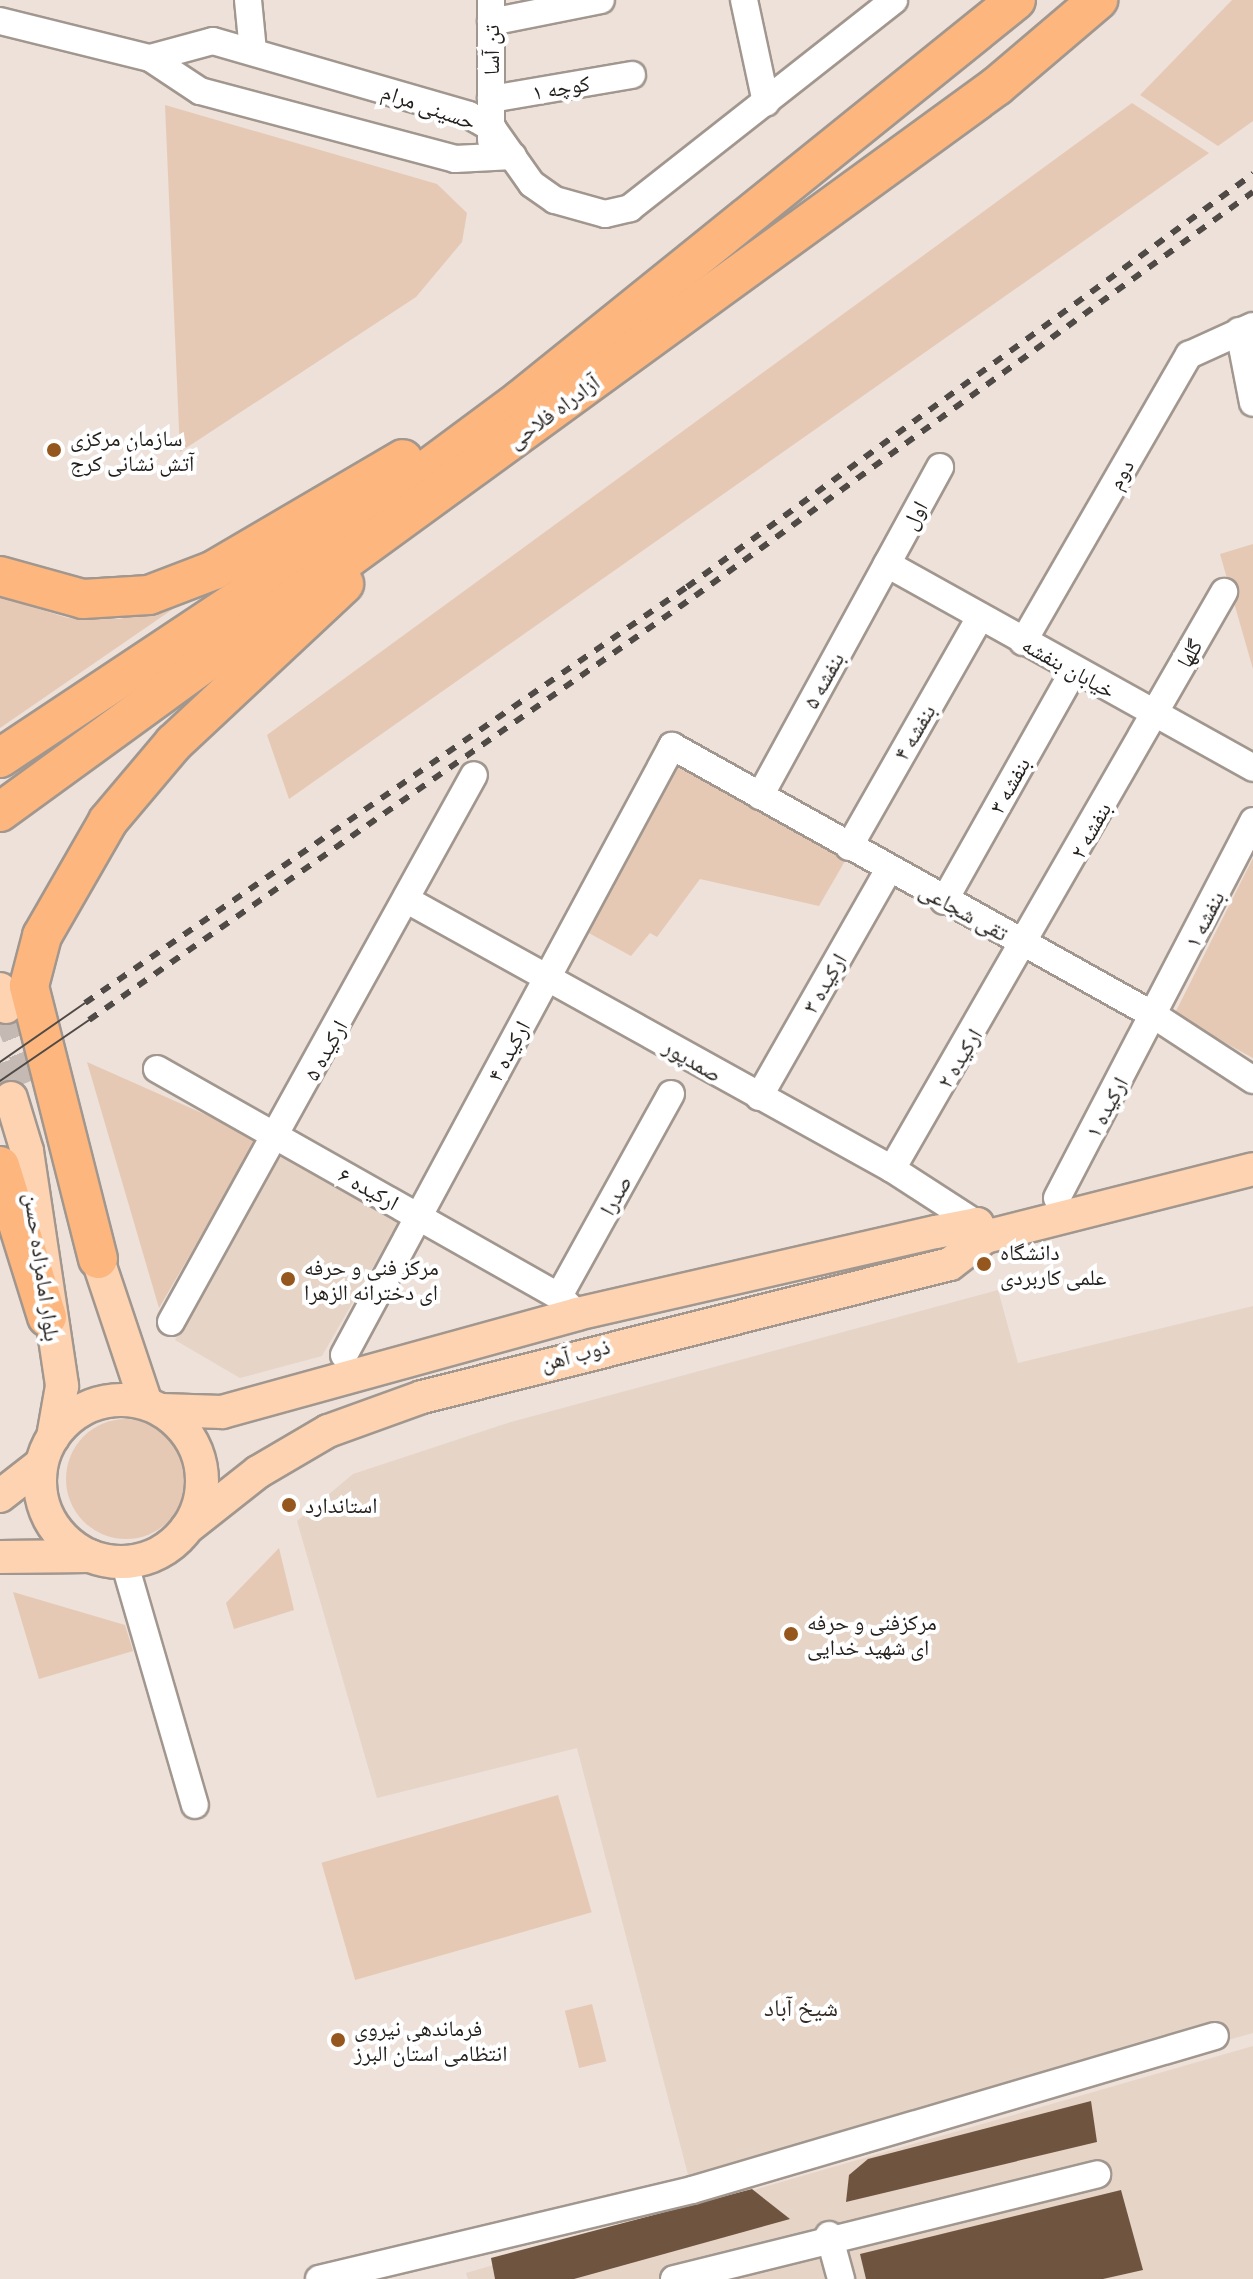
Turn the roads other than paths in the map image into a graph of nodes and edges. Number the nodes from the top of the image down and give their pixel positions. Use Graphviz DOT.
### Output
graph roads {
  1 [pos="248,0"];
  2 [pos="601,0"];
  3 [pos="744,0"];
  4 [pos="1016,0"];
  5 [pos="1098,0"];
  6 [pos="887,3"];
  7 [pos="491,11"];
  8 [pos="0,21"];
  9 [pos="253,51"];
  10 [pos="150,58"];
  11 [pos="632,75"];
  12 [pos="491,99"];
  13 [pos="766,103"];
  14 [pos="493,129"];
  15 [pos="500,158"];
  16 [pos="1246,328"];
  17 [pos="520,400"];
  18 [pos="1253,403"];
  19 [pos="940,467"];
  20 [pos="396,527"];
  21 [pos="887,564"];
  22 [pos="0,576"];
  23 [pos="1224,592"];
  24 [pos="980,617"];
  25 [pos="1023,642"];
  26 [pos="1074,670"];
  27 [pos="1154,714"];
  28 [pos="672,746"];
  29 [pos="0,758"];
  30 [pos="1253,768"];
  31 [pos="474,775"];
  32 [pos="760,796"];
  33 [pos="0,812"];
  34 [pos="1253,821"];
  35 [pos="849,847"];
  36 [pos="889,869"];
  37 [pos="407,900"];
  38 [pos="944,901"];
  39 [pos="1025,946"];
  40 [pos="548,977"];
  41 [pos="1155,1016"];
  42 [pos="157,1069"];
  43 [pos="1253,1080"];
  44 [pos="671,1094"];
  45 [pos="759,1097"];
  46 [pos="278,1137"];
  47 [pos="0,1166"];
  48 [pos="892,1169"];
  49 [pos="1253,1169"];
  50 [pos="1057,1198"];
  51 [pos="419,1215"];
  52 [pos="981,1230"];
  53 [pos="98,1259"];
  54 [pos="568,1305"];
  55 [pos="47,1317"];
  56 [pos="171,1322"];
  57 [pos="597,1347"];
  58 [pos="344,1355"];
  59 [pos="154,1407"];
  60 [pos="47,1450"];
  61 [pos="0,1496"];
  62 [pos="187,1528"];
  63 [pos="90,1556"];
  64 [pos="0,1557"];
  65 [pos="124,1561"];
  66 [pos="195,1805"];
  67 [pos="1215,2036"];
  68 [pos="1097,2174"];
  69 [pos="829,2235"];
  70 [pos="319,2279"];
  71 [pos="674,2279"];
  72 [pos="841,2279"];
  1 -- 9 [label="street"];
  2 -- 7 [label="street"];
  3 -- 13 [label="street"];
  4 -- 17 [label="highway, آزادراه فلاحی"];
  5 -- 20 [label="highway, آزادراه فلاحی"];
  6 -- 13 [label="street"];
  7 -- 12 [label="street, تن آسا"];
  8 -- 10 [label="street, حسینی مرام"];
  9 -- 10 [label="street, حسینی مرام"];
  9 -- 14 [label="street, حسینی مرام"];
  10 -- 15 [label="street, حسینی مرام"];
  11 -- 12 [label="street, کوچه ۱"];
  12 -- 14 [label="street, تن آسا"];
  13 -- 15 [label="street"];
  14 -- 15 [label="street, حسینی مرام"];
  16 -- 18 [label="street"];
  16 -- 25 [label="street, دوم"];
  17 -- 22 [label="highway"];
  17 -- 29 [label="highway, آزادراه فلاحی"];
  19 -- 21 [label="street, اول"];
  20 -- 33 [label="highway, آزادراه فلاحی"];
  20 -- 53 [label="highway"];
  21 -- 24 [label="street, خیابان بنفشه"];
  21 -- 32 [label="street, بنفشه ۵"];
  23 -- 27 [label="street, گلها"];
  24 -- 25 [label="street, خیابان بنفشه"];
  24 -- 35 [label="street, بنفشه ۴"];
  25 -- 26 [label="street, خیابان بنفشه"];
  26 -- 27 [label="street, خیابان بنفشه"];
  26 -- 38 [label="street, بنفشه ۳"];
  27 -- 30 [label="street, خیابان بنفشه"];
  27 -- 39 [label="street, بنفشه ۲"];
  28 -- 32 [label="street, تقی شجاعی"];
  28 -- 40 [label="street, ارکیده ۴"];
  31 -- 37 [label="street, ارکیده ۵"];
  32 -- 35 [label="street, تقی شجاعی"];
  34 -- 41 [label="street, بنفشه ۱"];
  35 -- 36 [label="street, تقی شجاعی"];
  36 -- 38 [label="street, تقی شجاعی"];
  36 -- 45 [label="street, ارکیده ۳"];
  37 -- 40 [label="street, صمدپور"];
  37 -- 46 [label="street, ارکیده ۵"];
  38 -- 39 [label="street, تقی شجاعی"];
  39 -- 41 [label="street, تقی شجاعی"];
  39 -- 48 [label="street, ارکیده ۲"];
  40 -- 45 [label="street, صمدپور"];
  40 -- 51 [label="street, ارکیده ۴"];
  41 -- 43 [label="street, تقی شجاعی"];
  41 -- 50 [label="street, ارکیده ۱"];
  42 -- 46 [label="street, ارکیده ۶"];
  44 -- 54 [label="street, صدرا"];
  45 -- 48 [label="street, صمدپور"];
  46 -- 51 [label="street, ارکیده ۶"];
  46 -- 56 [label="street, ارکیده ۵"];
  47 -- 55 [label="highway"];
  48 -- 52 [label="street, صمدپور"];
  49 -- 52 [label="main road, ذوب آهن"];
  51 -- 54 [label="street, ارکیده ۶"];
  51 -- 58 [label="street, ارکیده ۴"];
  52 -- 54 [label="main road, ذوب آهن"];
  52 -- 57 [label="main road, ذوب آهن"];
  53 -- 55 [label="main road, بلوار امامزاده حسن"];
  53 -- 59 [label="main road, بلوار امامزاده حسن"];
  54 -- 57 [label="main road"];
  54 -- 59 [label="main road, ذوب آهن"];
  55 -- 60 [label="main road, بلوار امامزاده حسن"];
  57 -- 62 [label="main road, ذوب آهن"];
  59 -- 60 [label="main road"];
  59 -- 62 [label="main road"];
  60 -- 61 [label="main road"];
  60 -- 63 [label="main road"];
  62 -- 65 [label="main road"];
  63 -- 64 [label="main road"];
  63 -- 65 [label="main road"];
  65 -- 66 [label="street"];
  67 -- 70 [label="street"];
  68 -- 69 [label="street"];
  69 -- 71 [label="street"];
  69 -- 72 [label="street"];
}
